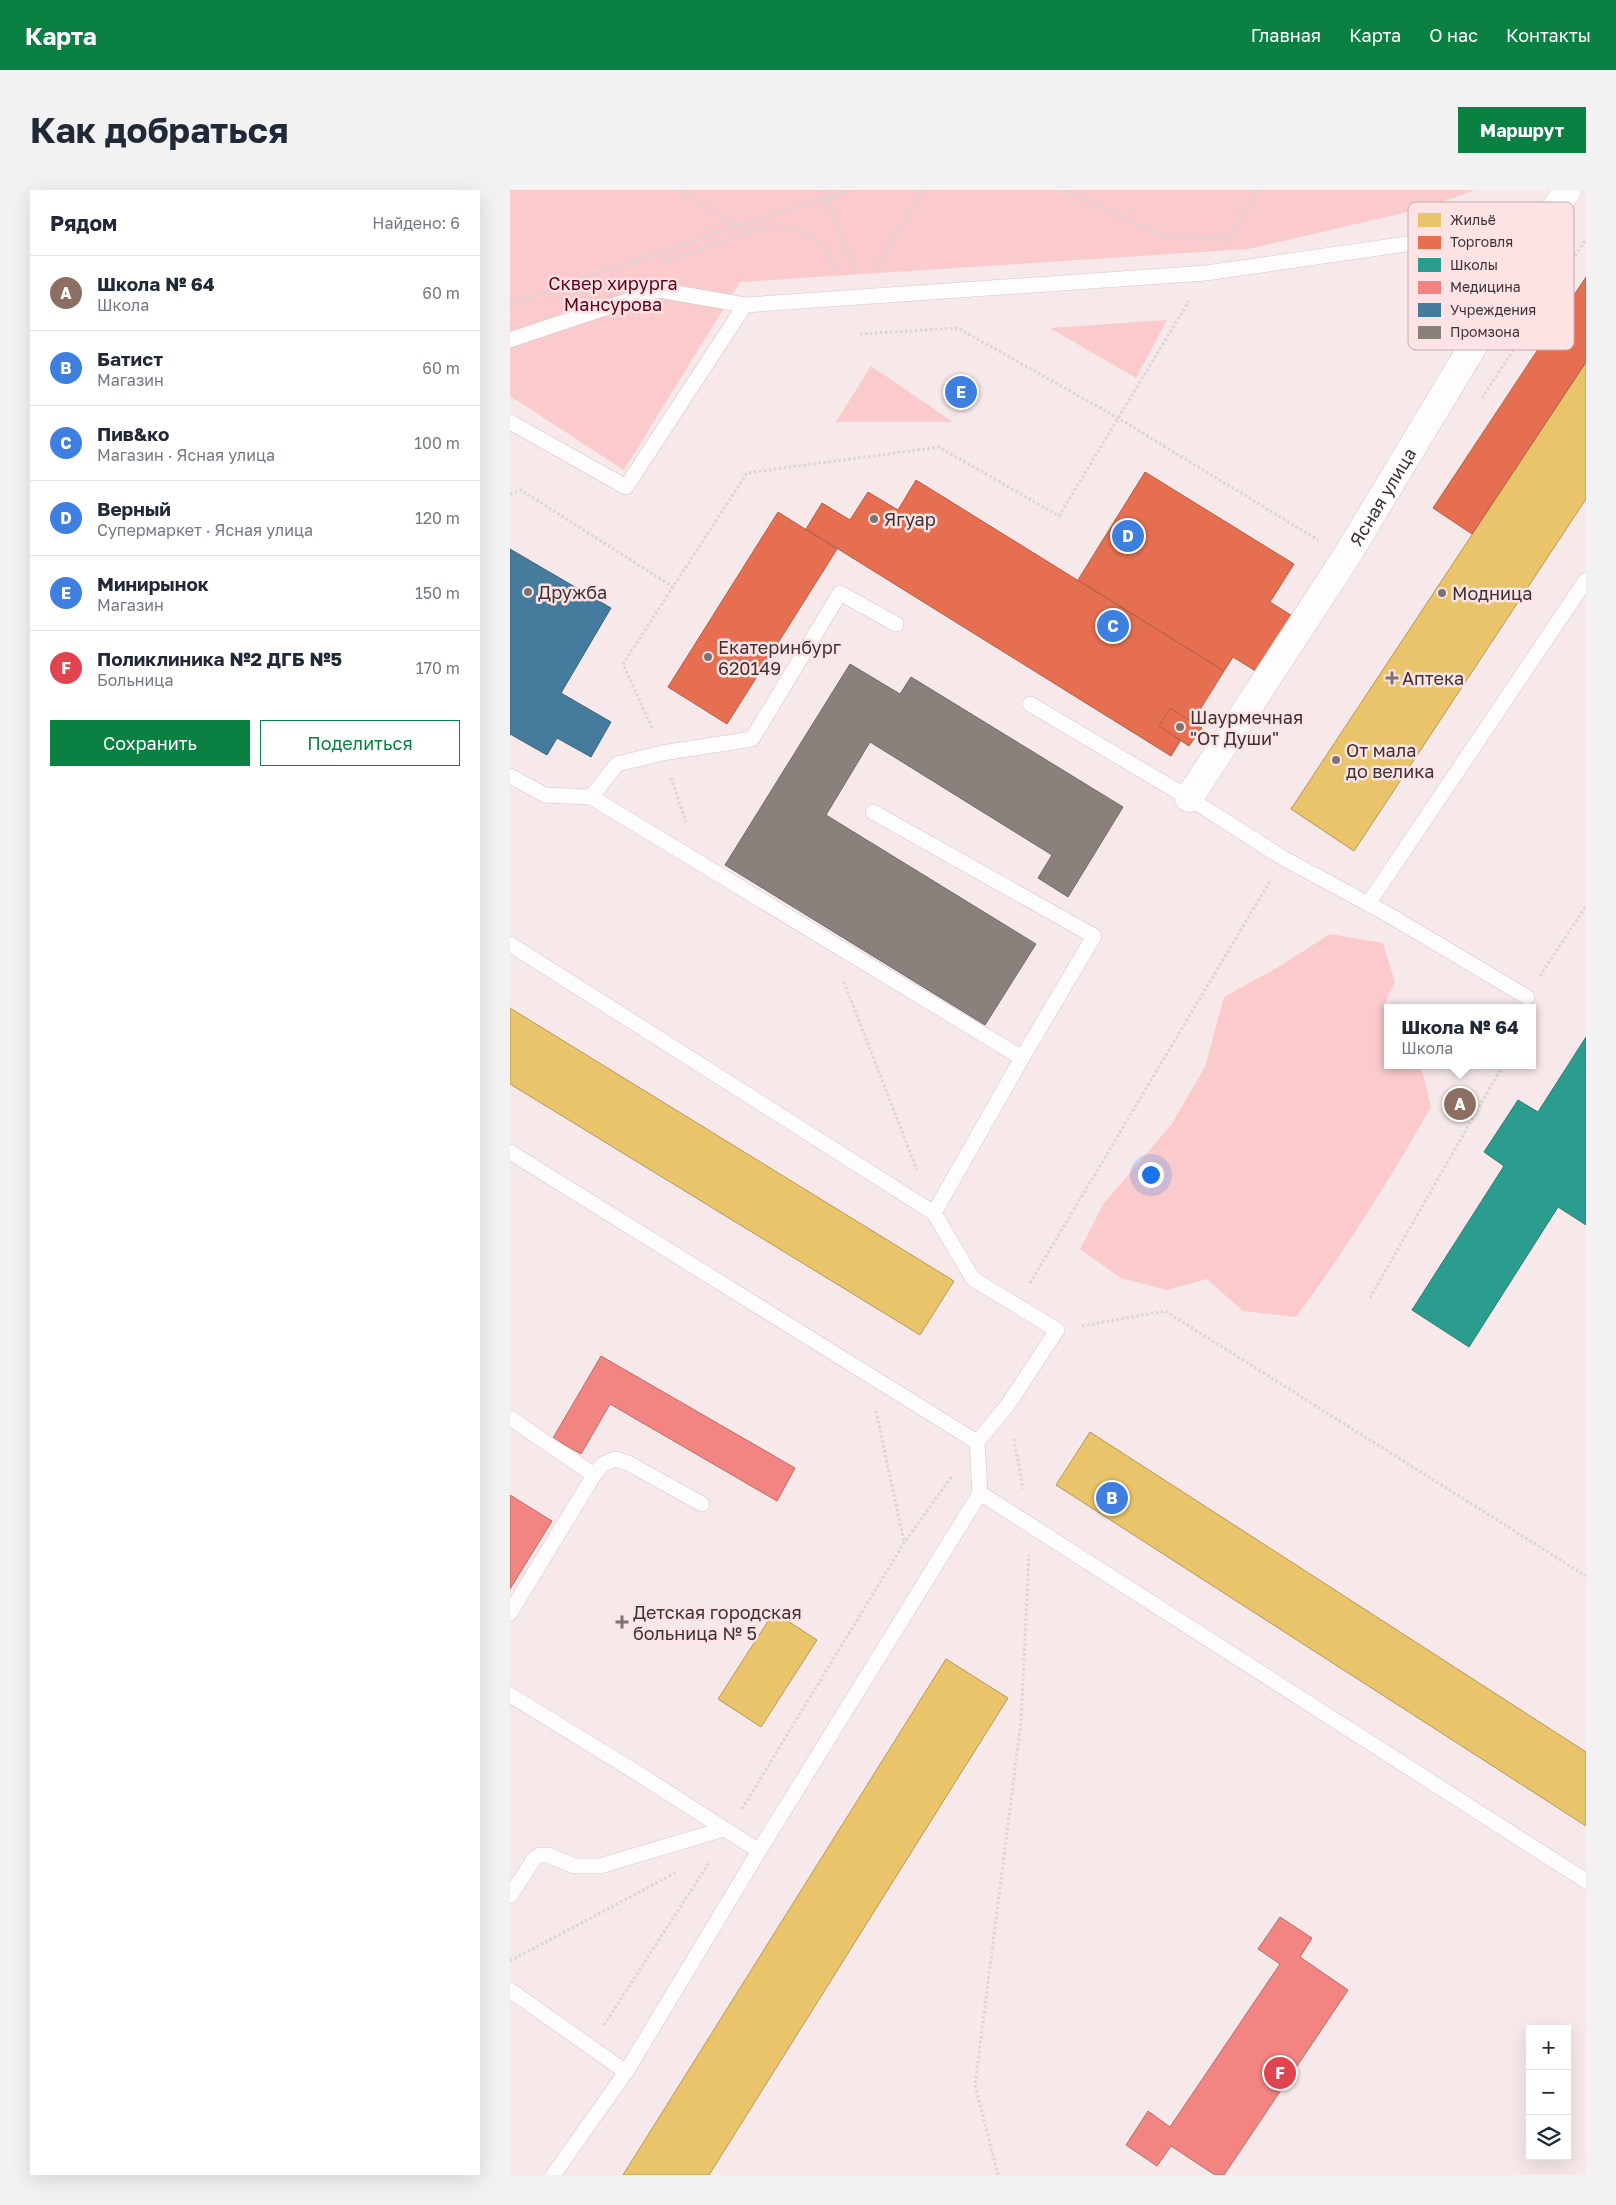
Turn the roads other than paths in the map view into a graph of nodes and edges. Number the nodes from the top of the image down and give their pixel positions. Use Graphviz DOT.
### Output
graph roads {
  1 [pos="1567,190"];
  2 [pos="1559,202"];
  3 [pos="1408,244"];
  4 [pos="746,305"];
  5 [pos="510,340"];
  6 [pos="1470,350"];
  7 [pos="510,422"];
  8 [pos="1586,580"];
  9 [pos="896,624"];
  10 [pos="1030,704"];
  11 [pos="510,776"];
  12 [pos="591,797"];
  13 [pos="1189,798"];
  14 [pos="873,812"];
  15 [pos="1368,904"];
  16 [pos="510,944"];
  17 [pos="1527,997"];
  18 [pos="1022,1058"];
  19 [pos="510,1152"];
  20 [pos="934,1214"];
  21 [pos="510,1418"];
  22 [pos="976,1442"];
  23 [pos="594,1475"];
  24 [pos="980,1493"];
  25 [pos="702,1504"];
  26 [pos="510,1613"];
  27 [pos="510,1695"];
  28 [pos="726,1831"];
  29 [pos="759,1851"];
  30 [pos="1586,1881"];
  31 [pos="510,1896"];
  32 [pos="510,1990"];
  33 [pos="626,2072"];
  34 [pos="553,2175"];
  1 -- 2 [label="street, Ясная улица"];
  3 -- 4 [label="lane"];
  4 -- 5 [label="lane"];
  4 -- 7 [label="lane"];
  6 -- 13 [label="street, Ясная улица"];
  8 -- 15 [label="lane"];
  9 -- 12 [label="lane"];
  10 -- 13 [label="lane"];
  11 -- 12 [label="lane"];
  12 -- 18 [label="lane"];
  13 -- 15 [label="lane"];
  14 -- 18 [label="lane"];
  15 -- 17 [label="lane"];
  16 -- 20 [label="lane"];
  18 -- 20 [label="lane"];
  19 -- 22 [label="lane"];
  20 -- 22 [label="lane"];
  21 -- 23 [label="lane"];
  22 -- 24 [label="lane"];
  23 -- 25 [label="lane"];
  23 -- 26 [label="lane"];
  24 -- 29 [label="lane"];
  24 -- 30 [label="lane"];
  27 -- 28 [label="lane"];
  28 -- 29 [label="lane"];
  28 -- 31 [label="lane"];
  29 -- 33 [label="lane"];
  32 -- 33 [label="lane"];
  33 -- 34 [label="lane"];
}
